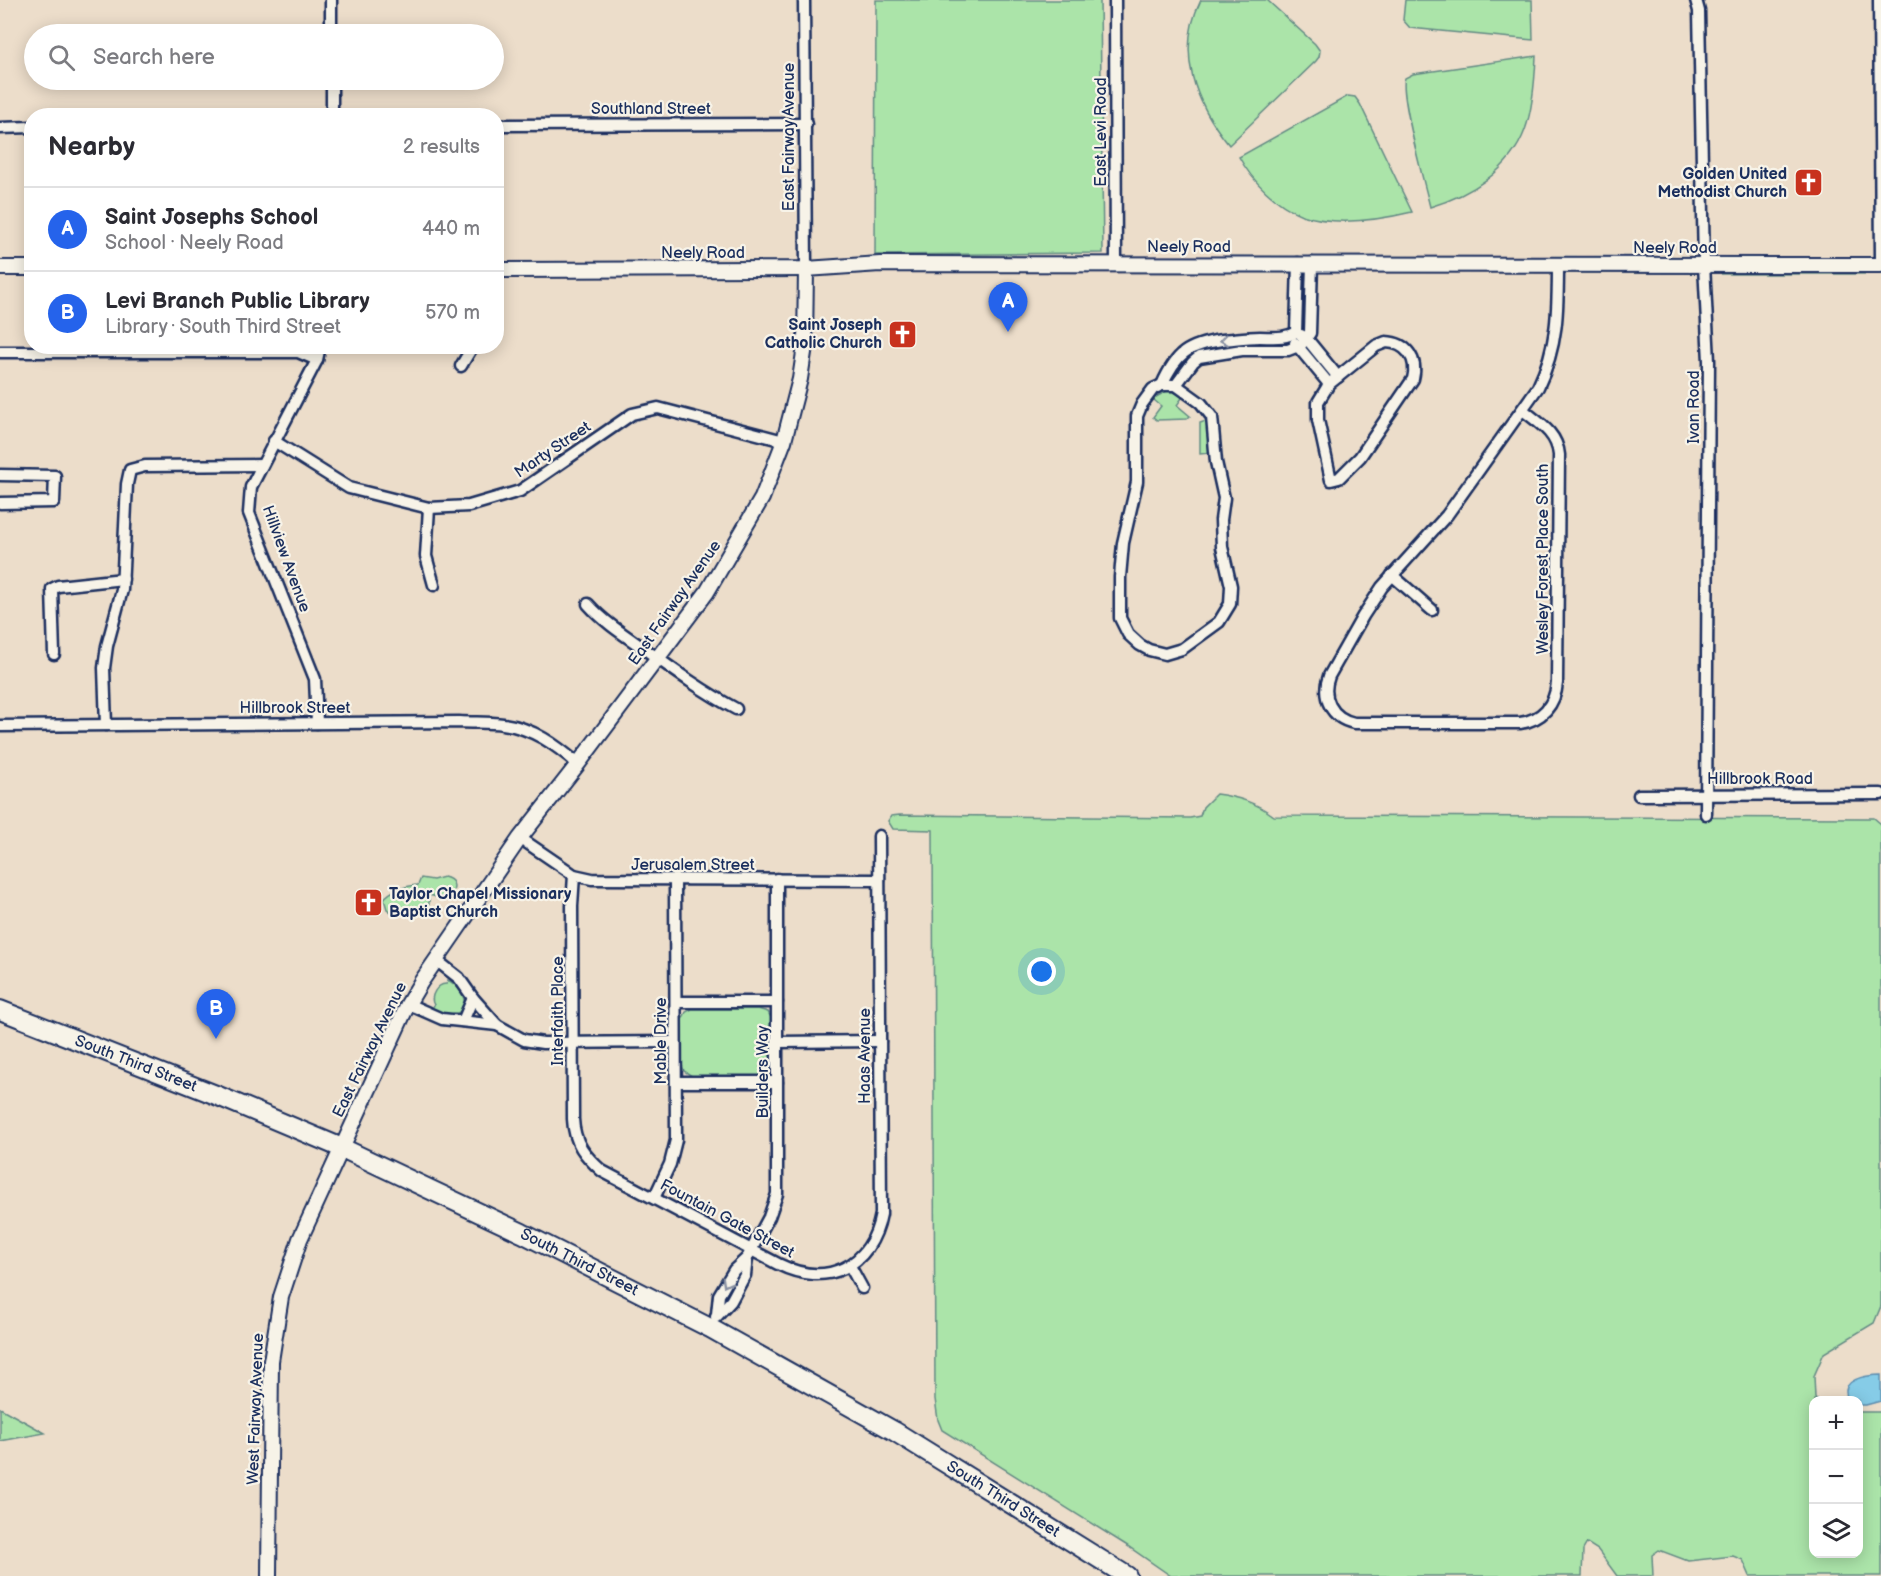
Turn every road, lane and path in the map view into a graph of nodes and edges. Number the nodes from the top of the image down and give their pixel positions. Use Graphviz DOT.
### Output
graph roads {
  1 [pos="331,0"];
  2 [pos="804,0"];
  3 [pos="1115,0"];
  4 [pos="1695,0"];
  5 [pos="1879,0"];
  6 [pos="331,24"];
  7 [pos="332,90"];
  8 [pos="332,108"];
  9 [pos="504,124"];
  10 [pos="806,124"];
  11 [pos="24,127"];
  12 [pos="0,128"];
  13 [pos="1881,260"];
  14 [pos="1305,263"];
  15 [pos="1116,264"];
  16 [pos="1558,264"];
  17 [pos="1704,265"];
  18 [pos="1881,265"];
  19 [pos="0,268"];
  20 [pos="24,268"];
  21 [pos="806,269"];
  22 [pos="504,270"];
  23 [pos="1298,312"];
  24 [pos="1311,313"];
  25 [pos="1293,334"];
  26 [pos="1253,337"];
  27 [pos="1307,339"];
  28 [pos="1298,347"];
  29 [pos="1253,350"];
  30 [pos="0,352"];
  31 [pos="24,352"];
  32 [pos="303,354"];
  33 [pos="319,354"];
  34 [pos="468,354"];
  35 [pos="317,360"];
  36 [pos="461,366"];
  37 [pos="1338,377"];
  38 [pos="1329,384"];
  39 [pos="1162,385"];
  40 [pos="1176,385"];
  41 [pos="1523,410"];
  42 [pos="274,441"];
  43 [pos="784,441"];
  44 [pos="262,465"];
  45 [pos="0,475"];
  46 [pos="0,503"];
  47 [pos="429,508"];
  48 [pos="1392,575"];
  49 [pos="123,579"];
  50 [pos="434,585"];
  51 [pos="588,604"];
  52 [pos="1432,610"];
  53 [pos="54,654"];
  54 [pos="657,658"];
  55 [pos="736,709"];
  56 [pos="317,723"];
  57 [pos="106,725"];
  58 [pos="0,726"];
  59 [pos="578,764"];
  60 [pos="1881,794"];
  61 [pos="1639,795"];
  62 [pos="1707,795"];
  63 [pos="1706,814"];
  64 [pos="879,836"];
  65 [pos="520,838"];
  66 [pos="574,874"];
  67 [pos="777,879"];
  68 [pos="675,880"];
  69 [pos="879,880"];
  70 [pos="436,960"];
  71 [pos="472,998"];
  72 [pos="676,1002"];
  73 [pos="777,1002"];
  74 [pos="408,1005"];
  75 [pos="0,1010"];
  76 [pos="462,1021"];
  77 [pos="497,1025"];
  78 [pos="880,1041"];
  79 [pos="675,1042"];
  80 [pos="778,1042"];
  81 [pos="573,1043"];
  82 [pos="676,1082"];
  83 [pos="777,1082"];
  84 [pos="579,1147"];
  85 [pos="342,1148"];
  86 [pos="654,1198"];
  87 [pos="749,1254"];
  88 [pos="850,1266"];
  89 [pos="862,1288"];
  90 [pos="714,1321"];
  91 [pos="1120,1574"];
  92 [pos="269,1576"];
  1 -- 6 [label="street"];
  2 -- 10 [label="street, East Fairway Avenue"];
  3 -- 15 [label="street, East Levi Road"];
  4 -- 17 [label="street, Ivan Road"];
  5 -- 13 [label="street"];
  7 -- 8 [label="street"];
  9 -- 10 [label="street, Southland Street"];
  10 -- 21 [label="street, East Fairway Avenue"];
  11 -- 12 [label="street"];
  14 -- 15 [label="street, Neely Road"];
  14 -- 16 [label="street, Neely Road"];
  14 -- 23 [label="street"];
  14 -- 24 [label="street"];
  15 -- 21 [label="street, Neely Road"];
  16 -- 17 [label="street, Neely Road"];
  16 -- 41 [label="street"];
  17 -- 18 [label="street, Neely Road"];
  17 -- 62 [label="street, Ivan Road"];
  19 -- 20 [label="street"];
  21 -- 22 [label="street, Neely Road"];
  21 -- 43 [label="street, East Fairway Avenue"];
  23 -- 24 [label="street"];
  23 -- 25 [label="street"];
  24 -- 27 [label="street"];
  25 -- 26 [label="street"];
  25 -- 27 [label="street"];
  25 -- 28 [label="street"];
  26 -- 29 [label="street"];
  26 -- 39 [label="street, one-way"];
  27 -- 28 [label="street"];
  27 -- 37 [label="street"];
  28 -- 29 [label="street"];
  28 -- 38 [label="street"];
  29 -- 40 [label="street"];
  30 -- 31 [label="street"];
  32 -- 35 [label="street"];
  33 -- 35 [label="street, Hillview Avenue"];
  34 -- 36 [label="street"];
  35 -- 42 [label="street, Hillview Avenue"];
  37 -- 38 [label="street"];
  37 -- 38 [label="street"];
  39 -- 40 [label="street"];
  39 -- 40 [label="street"];
  41 -- 48 [label="street"];
  41 -- 48 [label="street, Wesley Forest Place South"];
  42 -- 44 [label="street, Hillview Avenue"];
  42 -- 47 [label="street, Marty Street"];
  43 -- 47 [label="street, Marty Street"];
  43 -- 54 [label="street, East Fairway Avenue"];
  44 -- 49 [label="street"];
  44 -- 56 [label="street, Hillview Avenue"];
  45 -- 46 [label="street"];
  47 -- 50 [label="street"];
  48 -- 52 [label="street"];
  49 -- 53 [label="street"];
  49 -- 57 [label="street"];
  51 -- 54 [label="street"];
  54 -- 55 [label="street"];
  54 -- 59 [label="street, East Fairway Avenue"];
  56 -- 57 [label="street, Hillbrook Street"];
  56 -- 59 [label="street, Hillbrook Street"];
  57 -- 58 [label="street, Hillbrook Street"];
  59 -- 65 [label="street, East Fairway Avenue"];
  60 -- 62 [label="street, Hillbrook Road"];
  61 -- 62 [label="street, Hillbrook Road"];
  62 -- 63 [label="street, Ivan Road"];
  64 -- 69 [label="street, Haas Avenue"];
  65 -- 66 [label="street, Jerusalem Street"];
  65 -- 70 [label="street, East Fairway Avenue"];
  66 -- 68 [label="street, Jerusalem Street"];
  66 -- 81 [label="street, Interfaith Place"];
  67 -- 68 [label="street, Jerusalem Street"];
  67 -- 69 [label="street, Jerusalem Street"];
  67 -- 73 [label="street, Builders Way"];
  68 -- 72 [label="street, Mable Drive"];
  69 -- 78 [label="street, Haas Avenue"];
  70 -- 71 [label="street"];
  70 -- 74 [label="street, East Fairway Avenue"];
  71 -- 76 [label="street"];
  71 -- 77 [label="street"];
  72 -- 73 [label="street"];
  72 -- 79 [label="street, Mable Drive"];
  73 -- 80 [label="street, Builders Way"];
  74 -- 76 [label="street"];
  74 -- 85 [label="street, East Fairway Avenue"];
  75 -- 85 [label="highway, South Third Street"];
  76 -- 77 [label="street"];
  77 -- 81 [label="street"];
  78 -- 80 [label="street"];
  78 -- 88 [label="street, Haas Avenue"];
  79 -- 81 [label="street"];
  79 -- 82 [label="street, Mable Drive"];
  80 -- 83 [label="street, Builders Way"];
  81 -- 84 [label="street, Interfaith Place"];
  82 -- 83 [label="street"];
  82 -- 86 [label="street, Mable Drive"];
  83 -- 87 [label="street, Builders Way"];
  84 -- 86 [label="street, Fountain Gate Street"];
  85 -- 90 [label="highway, South Third Street"];
  85 -- 92 [label="street, West Fairway Avenue"];
  86 -- 87 [label="street, Fountain Gate Street"];
  87 -- 88 [label="street, Fountain Gate Street"];
  87 -- 90 [label="street, Builders Way"];
  88 -- 89 [label="street"];
  90 -- 91 [label="highway, South Third Street"];
}
